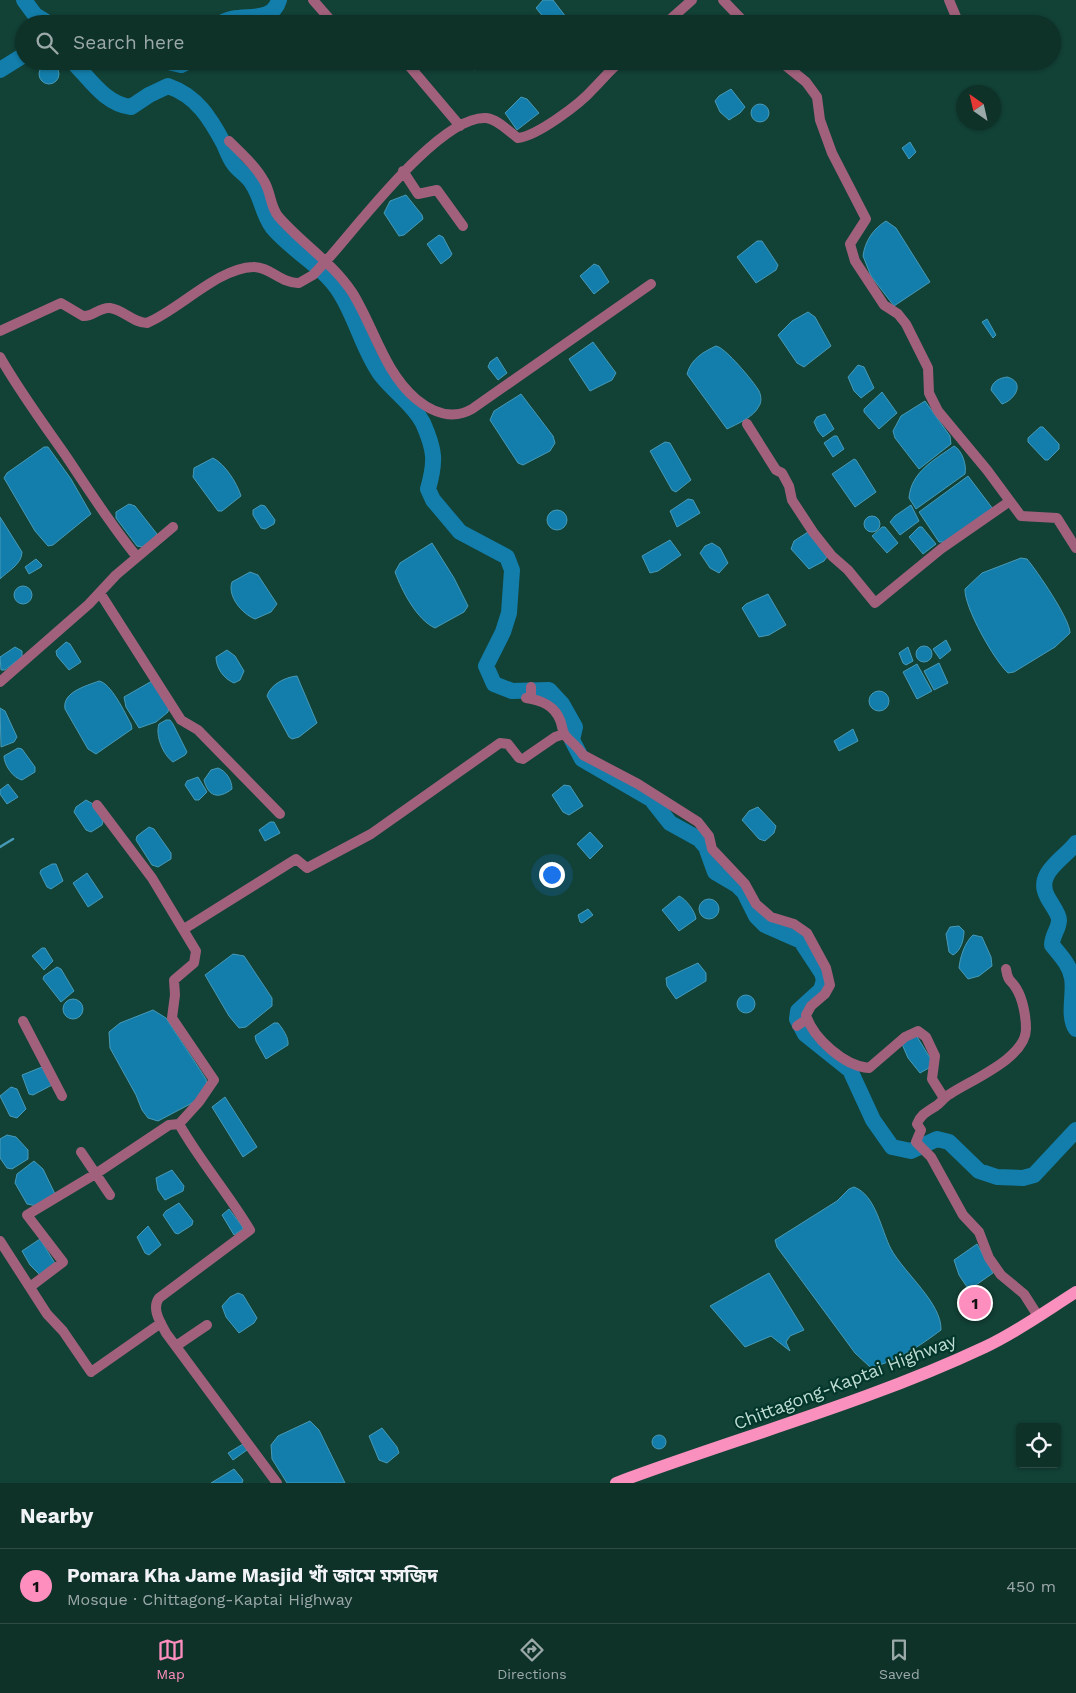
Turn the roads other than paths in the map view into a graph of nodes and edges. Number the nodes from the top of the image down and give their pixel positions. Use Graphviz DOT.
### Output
graph roads {
  1 [pos="313,0"];
  2 [pos="692,0"];
  3 [pos="724,0"];
  4 [pos="949,0"];
  5 [pos="326,15"];
  6 [pos="675,15"];
  7 [pos="738,15"];
  8 [pos="955,15"];
  9 [pos="412,70"];
  10 [pos="610,70"];
  11 [pos="791,70"];
  12 [pos="460,126"];
  13 [pos="229,141"];
  14 [pos="403,172"];
  15 [pos="463,226"];
  16 [pos="325,263"];
  17 [pos="651,284"];
  18 [pos="0,331"];
  19 [pos="0,357"];
  20 [pos="747,424"];
  21 [pos="1010,501"];
  22 [pos="173,527"];
  23 [pos="1076,548"];
  24 [pos="137,557"];
  25 [pos="100,593"];
  26 [pos="0,682"];
  27 [pos="530,695"];
  28 [pos="564,734"];
  29 [pos="97,805"];
  30 [pos="280,814"];
  31 [pos="184,928"];
  32 [pos="1006,969"];
  33 [pos="23,1021"];
  34 [pos="62,1096"];
  35 [pos="944,1098"];
  36 [pos="179,1124"];
  37 [pos="81,1152"];
  38 [pos="96,1174"];
  39 [pos="110,1195"];
  40 [pos="0,1241"];
  41 [pos="30,1287"];
  42 [pos="1076,1292"];
  43 [pos="1038,1316"];
  44 [pos="161,1323"];
  45 [pos="207,1325"];
  46 [pos="176,1346"];
  47 [pos="277,1483"];
  48 [pos="616,1483"];
  1 -- 5 [label="street"];
  2 -- 6 [label="street"];
  3 -- 7 [label="street"];
  4 -- 8 [label="street"];
  9 -- 12 [label="street"];
  10 -- 12 [label="street"];
  11 -- 21 [label="street"];
  12 -- 14 [label="street"];
  13 -- 16 [label="street"];
  14 -- 15 [label="street"];
  14 -- 16 [label="street"];
  16 -- 17 [label="street"];
  16 -- 18 [label="street"];
  19 -- 24 [label="street"];
  20 -- 21 [label="street"];
  21 -- 23 [label="street"];
  22 -- 24 [label="street"];
  24 -- 25 [label="street"];
  25 -- 26 [label="street"];
  25 -- 30 [label="street"];
  27 -- 28 [label="street"];
  28 -- 31 [label="street"];
  28 -- 35 [label="street"];
  29 -- 31 [label="street"];
  31 -- 36 [label="street"];
  32 -- 35 [label="street"];
  33 -- 34 [label="street"];
  35 -- 43 [label="street"];
  36 -- 38 [label="street"];
  36 -- 44 [label="street"];
  37 -- 38 [label="street"];
  38 -- 39 [label="street"];
  38 -- 41 [label="street"];
  40 -- 41 [label="street"];
  41 -- 44 [label="street"];
  42 -- 43 [label="main road, Chittagong-Kaptai Highway"];
  43 -- 48 [label="main road, Chittagong-Kaptai Highway"];
  44 -- 46 [label="street"];
  45 -- 46 [label="street"];
  46 -- 47 [label="street"];
}
